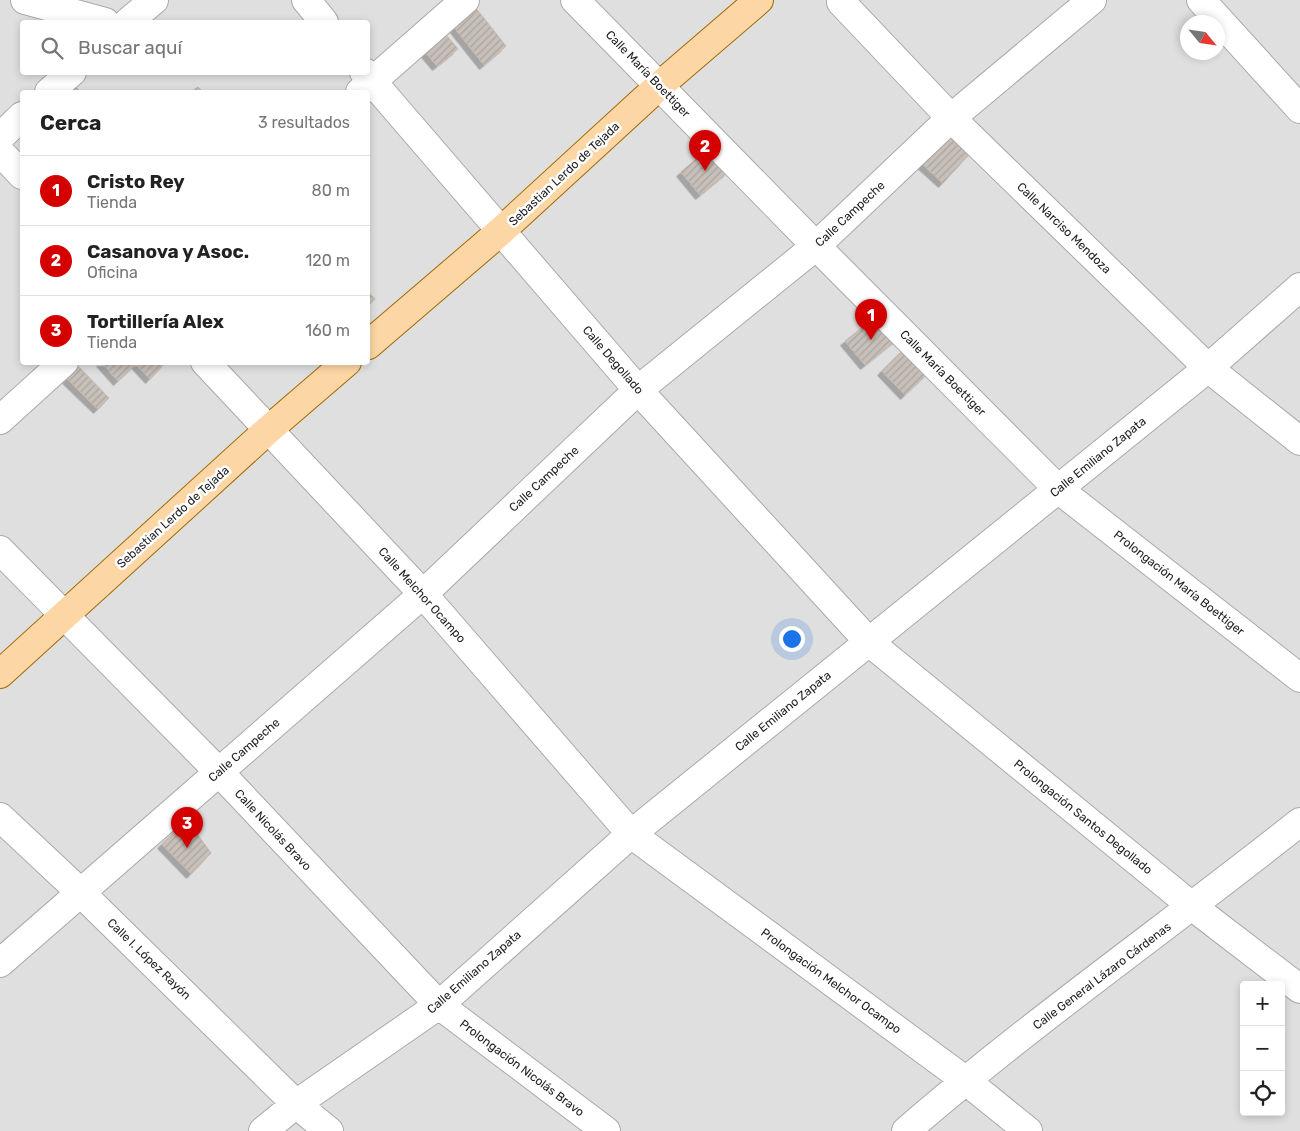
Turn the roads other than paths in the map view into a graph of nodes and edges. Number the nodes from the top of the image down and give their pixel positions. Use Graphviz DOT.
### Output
graph roads {
  1 [pos="25,0"];
  2 [pos="154,0"];
  3 [pos="306,0"];
  4 [pos="465,0"];
  5 [pos="575,0"];
  6 [pos="759,0"];
  7 [pos="1092,0"];
  8 [pos="1201,0"];
  9 [pos="841,2"];
  10 [pos="98,20"];
  11 [pos="130,20"];
  12 [pos="322,20"];
  13 [pos="69,75"];
  14 [pos="365,82"];
  15 [pos="659,86"];
  16 [pos="51,90"];
  17 [pos="1300,109"];
  18 [pos="20,118"];
  19 [pos="950,118"];
  20 [pos="0,136"];
  21 [pos="0,152"];
  22 [pos="20,173"];
  23 [pos="501,231"];
  24 [pos="816,246"];
  25 [pos="1300,287"];
  26 [pos="370,343"];
  27 [pos="61,365"];
  28 [pos="208,365"];
  29 [pos="344,365"];
  30 [pos="1208,368"];
  31 [pos="638,390"];
  32 [pos="0,420"];
  33 [pos="268,430"];
  34 [pos="1300,442"];
  35 [pos="1058,488"];
  36 [pos="0,550"];
  37 [pos="423,594"];
  38 [pos="65,616"];
  39 [pos="869,642"];
  40 [pos="0,674"];
  41 [pos="1300,678"];
  42 [pos="219,772"];
  43 [pos="0,817"];
  44 [pos="1300,822"];
  45 [pos="631,834"];
  46 [pos="80,892"];
  47 [pos="1193,907"];
  48 [pos="0,963"];
  49 [pos="1300,989"];
  50 [pos="439,1005"];
  51 [pos="965,1080"];
  52 [pos="296,1104"];
  53 [pos="263,1131"];
  54 [pos="329,1131"];
  55 [pos="606,1131"];
  56 [pos="906,1131"];
  57 [pos="1028,1131"];
  1 -- 10 [label="street"];
  2 -- 11 [label="street"];
  3 -- 12 [label="street"];
  4 -- 14 [label="street"];
  5 -- 15 [label="street, Calle María Boettiger"];
  6 -- 15 [label="main road, Sebastian Lerdo de Tejada"];
  7 -- 19 [label="street, Calle Campeche"];
  8 -- 17 [label="street"];
  9 -- 19 [label="street, Calle Narciso Mendoza"];
  13 -- 16 [label="street"];
  14 -- 23 [label="street, Calle Degollado"];
  15 -- 23 [label="main road, Sebastian Lerdo de Tejada"];
  15 -- 24 [label="street, Calle María Boettiger"];
  18 -- 20 [label="street"];
  19 -- 24 [label="street, Calle Campeche"];
  19 -- 30 [label="street, Calle Narciso Mendoza"];
  21 -- 22 [label="street"];
  23 -- 26 [label="main road, Sebastian Lerdo de Tejada"];
  23 -- 31 [label="street, Calle Degollado"];
  24 -- 31 [label="street, Calle Campeche"];
  24 -- 35 [label="street, Calle María Boettiger"];
  25 -- 30 [label="street, Calle Emiliano Zapata"];
  27 -- 32 [label="street"];
  28 -- 33 [label="street, Calle Melchor Ocampo"];
  29 -- 33 [label="main road, Sebastian Lerdo de Tejada"];
  30 -- 34 [label="street, Calle Narciso Mendoza"];
  30 -- 35 [label="street, Calle Emiliano Zapata"];
  31 -- 37 [label="street, Calle Campeche"];
  31 -- 39 [label="street, Calle Degollado"];
  33 -- 37 [label="street, Calle Melchor Ocampo"];
  33 -- 38 [label="main road, Sebastian Lerdo de Tejada"];
  35 -- 39 [label="street, Calle Emiliano Zapata"];
  35 -- 41 [label="street, Prolongación María Boettiger"];
  36 -- 38 [label="street, Calle Nicolás Bravo"];
  37 -- 42 [label="street, Calle Campeche"];
  37 -- 45 [label="street, Calle Melchor Ocampo"];
  38 -- 40 [label="main road, Sebastian Lerdo de Tejada"];
  38 -- 42 [label="street, Calle Nicolás Bravo"];
  39 -- 45 [label="street, Calle Emiliano Zapata"];
  39 -- 47 [label="street, Prolongación Santos Degollado"];
  42 -- 46 [label="street, Calle Campeche"];
  42 -- 50 [label="street, Calle Nicolás Bravo"];
  43 -- 46 [label="street, Calle I. López Rayón"];
  44 -- 47 [label="street, Calle General Lázaro Cárdenas"];
  45 -- 50 [label="street, Calle Emiliano Zapata"];
  45 -- 51 [label="street, Prolongación Melchor Ocampo"];
  46 -- 48 [label="street, Calle Campeche"];
  46 -- 52 [label="street, Calle I. López Rayón"];
  47 -- 49 [label="street, Prolongación Santos Degollado"];
  47 -- 51 [label="street, Calle General Lázaro Cárdenas"];
  50 -- 52 [label="street, Calle Emiliano Zapata"];
  50 -- 55 [label="street, Prolongación Nicolás Bravo"];
  51 -- 56 [label="street, Calle General Lázaro Cárdenas"];
  51 -- 57 [label="street, Prolongación Melchor Ocampo"];
  52 -- 53 [label="street, Calle Emiliano Zapata"];
  52 -- 54 [label="street, Calle I. López Rayón"];
}
